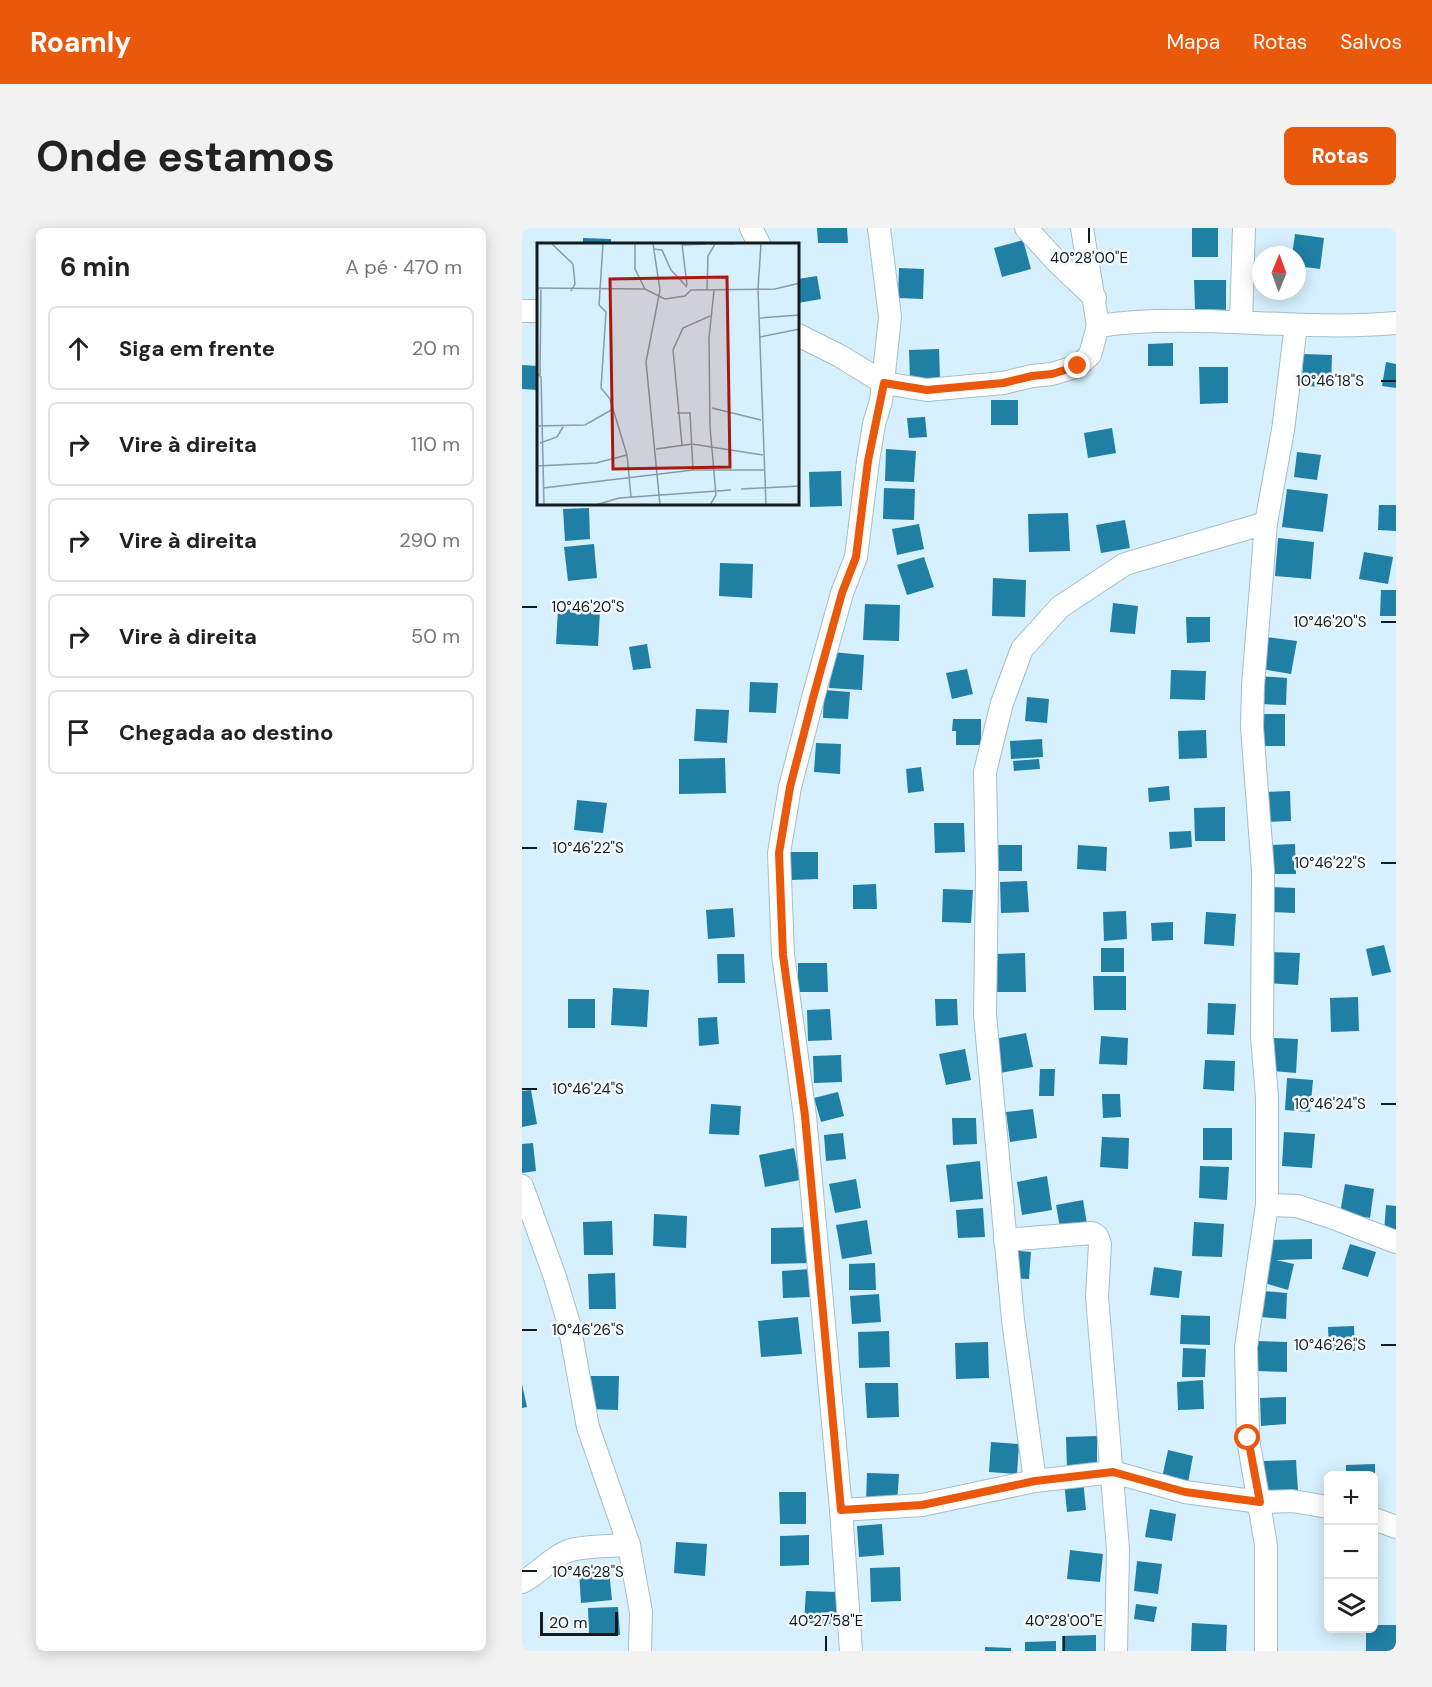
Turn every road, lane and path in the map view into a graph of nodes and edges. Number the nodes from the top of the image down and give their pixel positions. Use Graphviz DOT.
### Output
graph roads {
  1 [pos="751,228"];
  2 [pos="879,228"];
  3 [pos="1026,228"];
  4 [pos="1083,228"];
  5 [pos="1244,228"];
  6 [pos="758,243"];
  7 [pos="1095,298"];
  8 [pos="1241,322"];
  9 [pos="1396,323"];
  10 [pos="1296,325"];
  11 [pos="1098,326"];
  12 [pos="800,336"];
  13 [pos="884,383"];
  14 [pos="1266,523"];
  15 [pos="524,1197"];
  16 [pos="1267,1205"];
  17 [pos="1005,1240"];
  18 [pos="1396,1242"];
  19 [pos="1113,1472"];
  20 [pos="1035,1481"];
  21 [pos="1260,1502"];
  22 [pos="1324,1506"];
  23 [pos="841,1510"];
  24 [pos="1378,1521"];
  25 [pos="1396,1527"];
  26 [pos="629,1545"];
  27 [pos="522,1582"];
  28 [pos="640,1651"];
  29 [pos="850,1651"];
  30 [pos="1116,1651"];
  31 [pos="1266,1651"];
  1 -- 6 [label="street"];
  2 -- 13 [label="street"];
  3 -- 7 [label="street"];
  4 -- 7 [label="street"];
  5 -- 8 [label="street"];
  7 -- 11 [label="street"];
  8 -- 10 [label="street"];
  8 -- 11 [label="street"];
  9 -- 10 [label="street"];
  10 -- 14 [label="street"];
  11 -- 13 [label="street"];
  12 -- 13 [label="street"];
  13 -- 23 [label="street"];
  14 -- 16 [label="street"];
  14 -- 17 [label="street"];
  15 -- 26 [label="street"];
  16 -- 18 [label="street"];
  16 -- 21 [label="street"];
  17 -- 19 [label="street"];
  17 -- 20 [label="street"];
  19 -- 20 [label="street"];
  19 -- 21 [label="street"];
  19 -- 30 [label="street"];
  20 -- 23 [label="street"];
  21 -- 22 [label="street"];
  21 -- 31 [label="street"];
  23 -- 29 [label="street"];
  24 -- 25 [label="street"];
  26 -- 27 [label="street"];
  26 -- 28 [label="street"];
}
